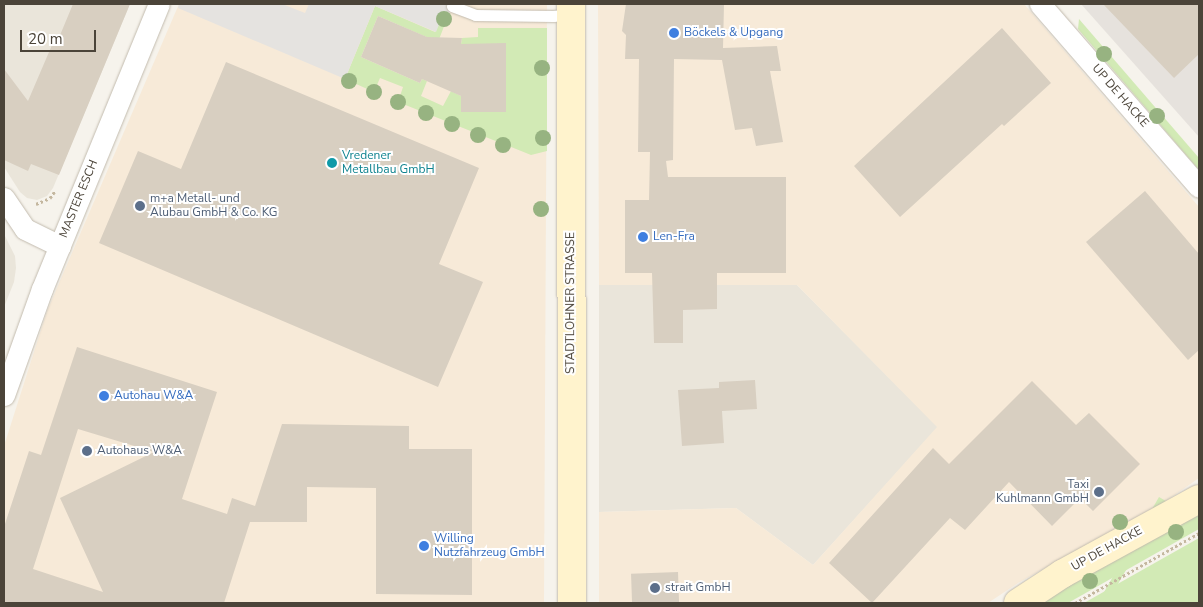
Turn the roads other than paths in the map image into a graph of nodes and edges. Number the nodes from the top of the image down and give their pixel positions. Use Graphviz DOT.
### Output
graph roads {
  1 [pos="159,4"];
  2 [pos="1040,4"];
  3 [pos="452,6"];
  4 [pos="571,9"];
  5 [pos="1199,188"];
  6 [pos="4,198"];
  7 [pos="60,246"];
  8 [pos="4,395"];
  9 [pos="1199,499"];
  10 [pos="572,603"];
  11 [pos="1018,603"];
  1 -- 7 [label="street, MASTER ESCH"];
  2 -- 5 [label="street, UP DE HACKE"];
  3 -- 4 [label="lane"];
  4 -- 10 [label="street, STADTLOHNER STRASSE"];
  6 -- 7 [label="street"];
  7 -- 8 [label="street, MASTER ESCH"];
  9 -- 11 [label="street, UP DE HACKE"];
}
